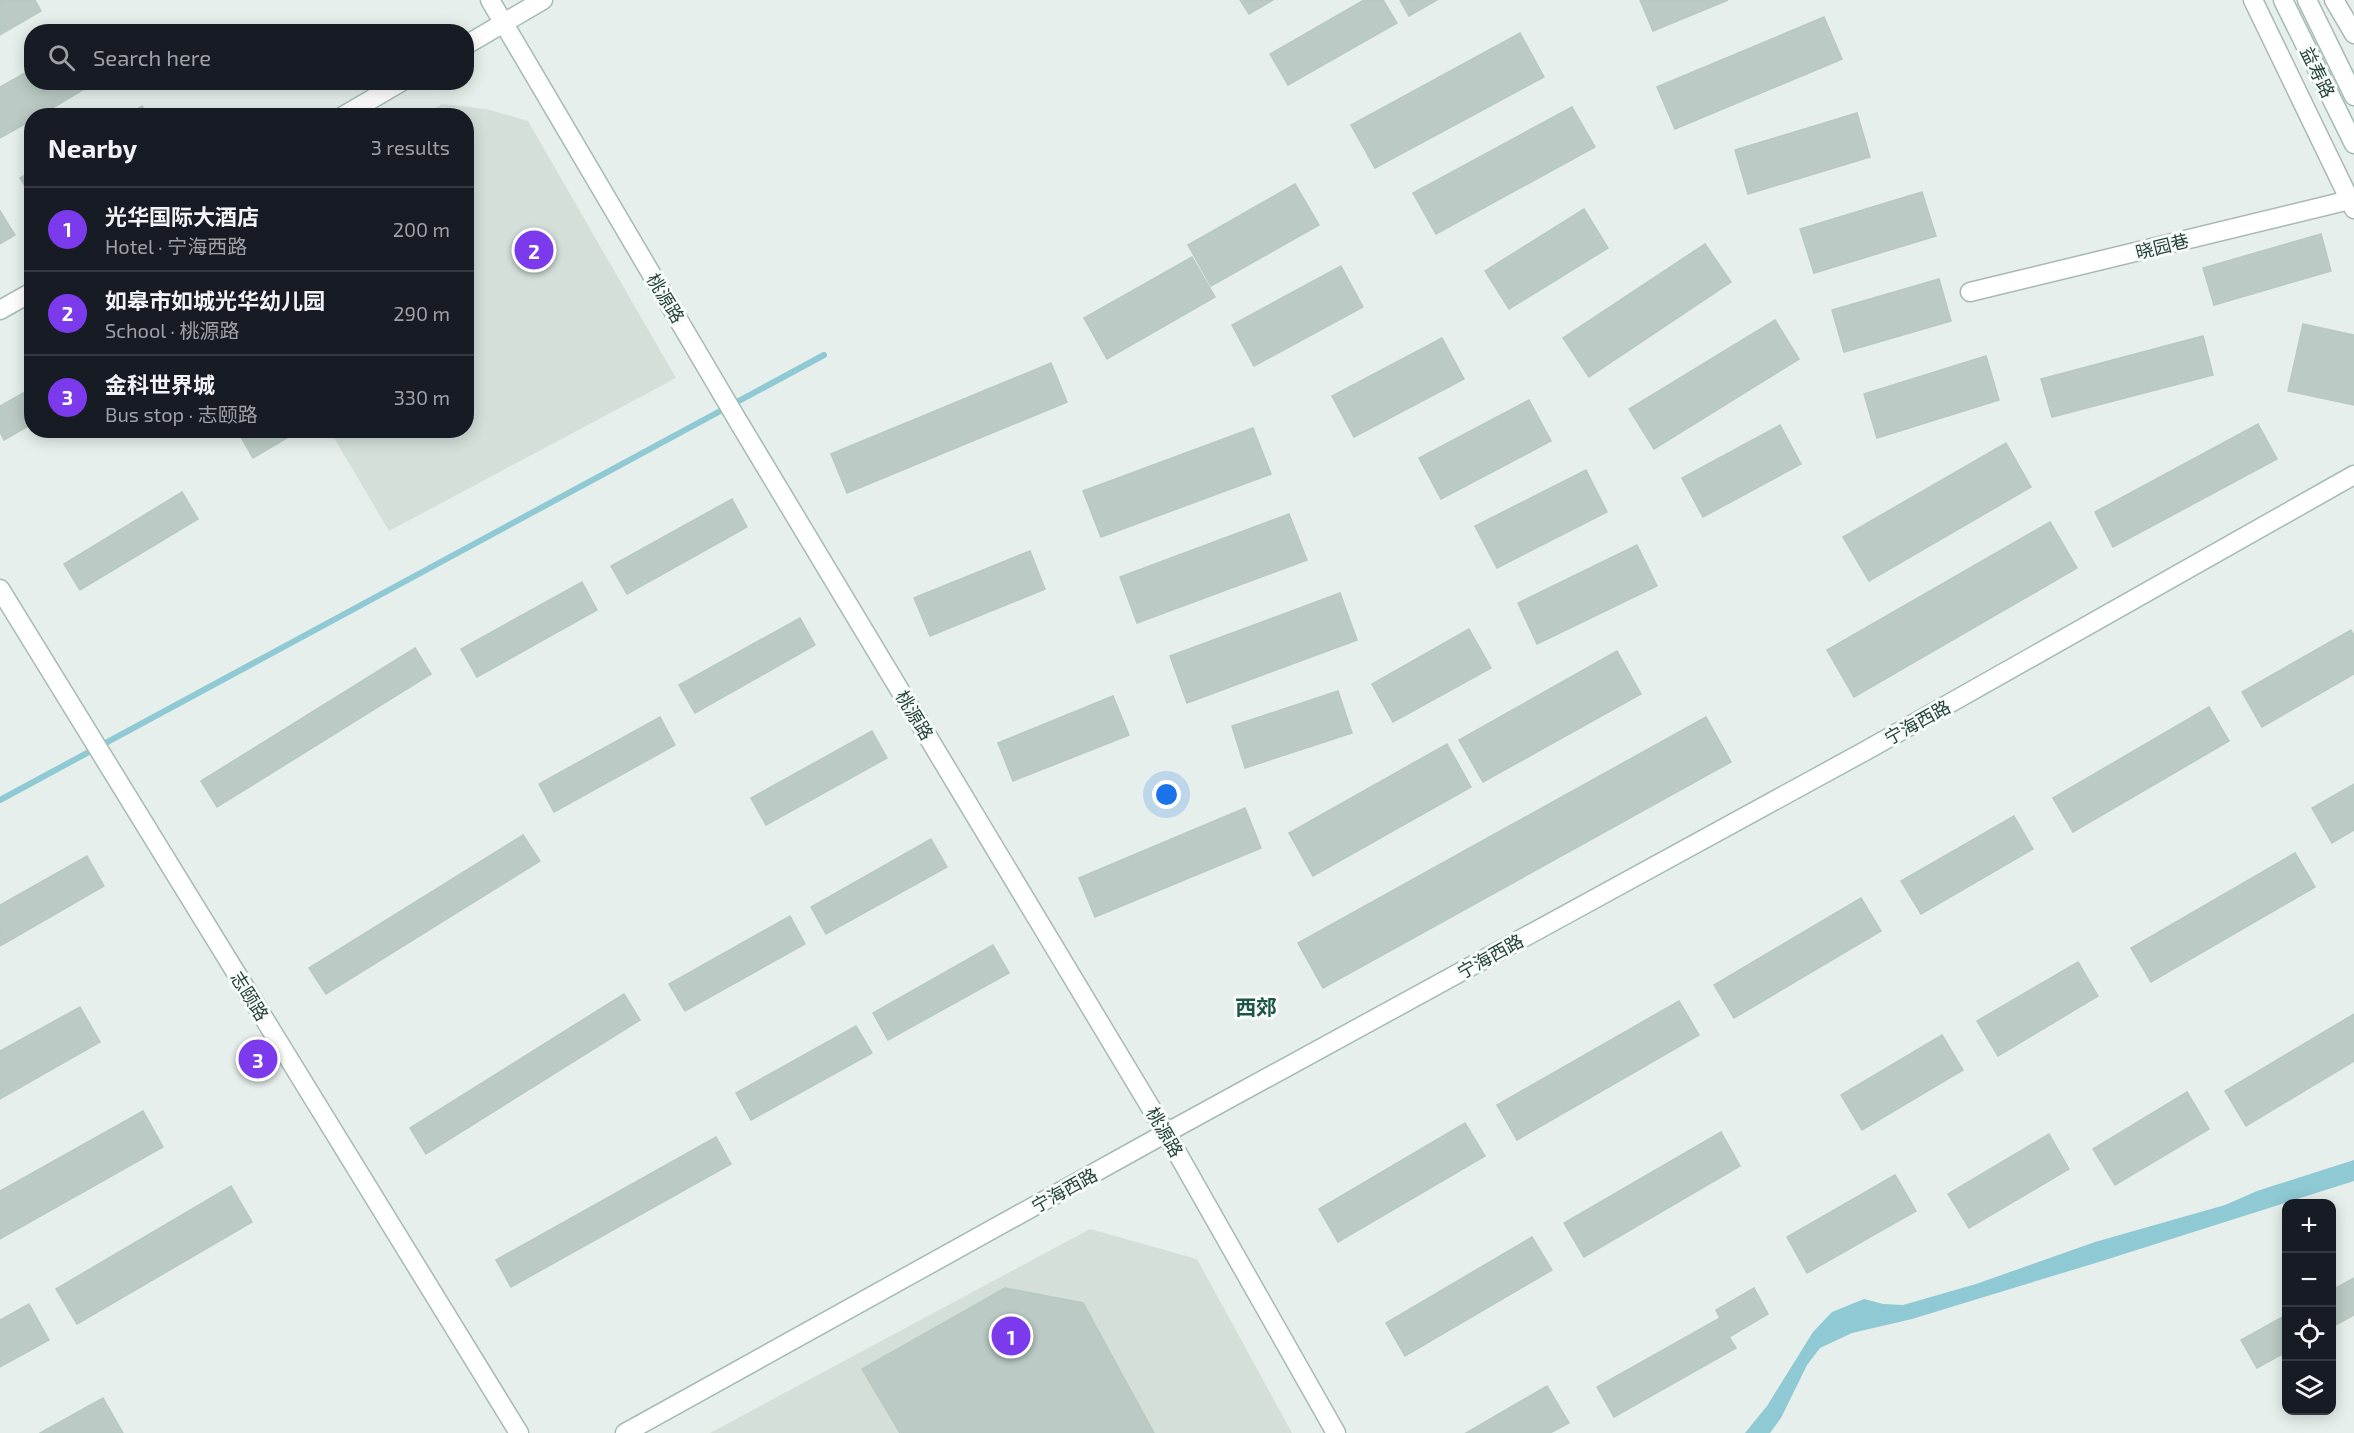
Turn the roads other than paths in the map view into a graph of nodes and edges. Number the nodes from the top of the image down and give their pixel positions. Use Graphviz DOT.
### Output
graph roads {
  1 [pos="490,0"];
  2 [pos="543,0"];
  3 [pos="2253,0"];
  4 [pos="2306,0"];
  5 [pos="2334,0"];
  6 [pos="2286,5"];
  7 [pos="504,24"];
  8 [pos="2354,34"];
  9 [pos="474,41"];
  10 [pos="387,90"];
  11 [pos="2354,96"];
  12 [pos="357,108"];
  13 [pos="2354,144"];
  14 [pos="2353,202"];
  15 [pos="1970,292"];
  16 [pos="24,296"];
  17 [pos="0,310"];
  18 [pos="2354,475"];
  19 [pos="0,589"];
  20 [pos="1167,1133"];
  21 [pos="519,1433"];
  22 [pos="625,1433"];
  23 [pos="1336,1433"];
  1 -- 7 [label="street, 桃源路"];
  2 -- 7 [label="street"];
  3 -- 14 [label="street"];
  4 -- 6 [label="street"];
  4 -- 11 [label="street, 益寿路"];
  5 -- 8 [label="street"];
  6 -- 13 [label="street, 益寿路"];
  7 -- 9 [label="street"];
  7 -- 20 [label="street, 桃源路"];
  10 -- 12 [label="street"];
  14 -- 15 [label="street, 晓园巷"];
  16 -- 17 [label="street"];
  18 -- 20 [label="street, 宁海西路"];
  19 -- 21 [label="street, 志颐路"];
  20 -- 22 [label="street, 宁海西路"];
  20 -- 23 [label="street, 桃源路"];
}
